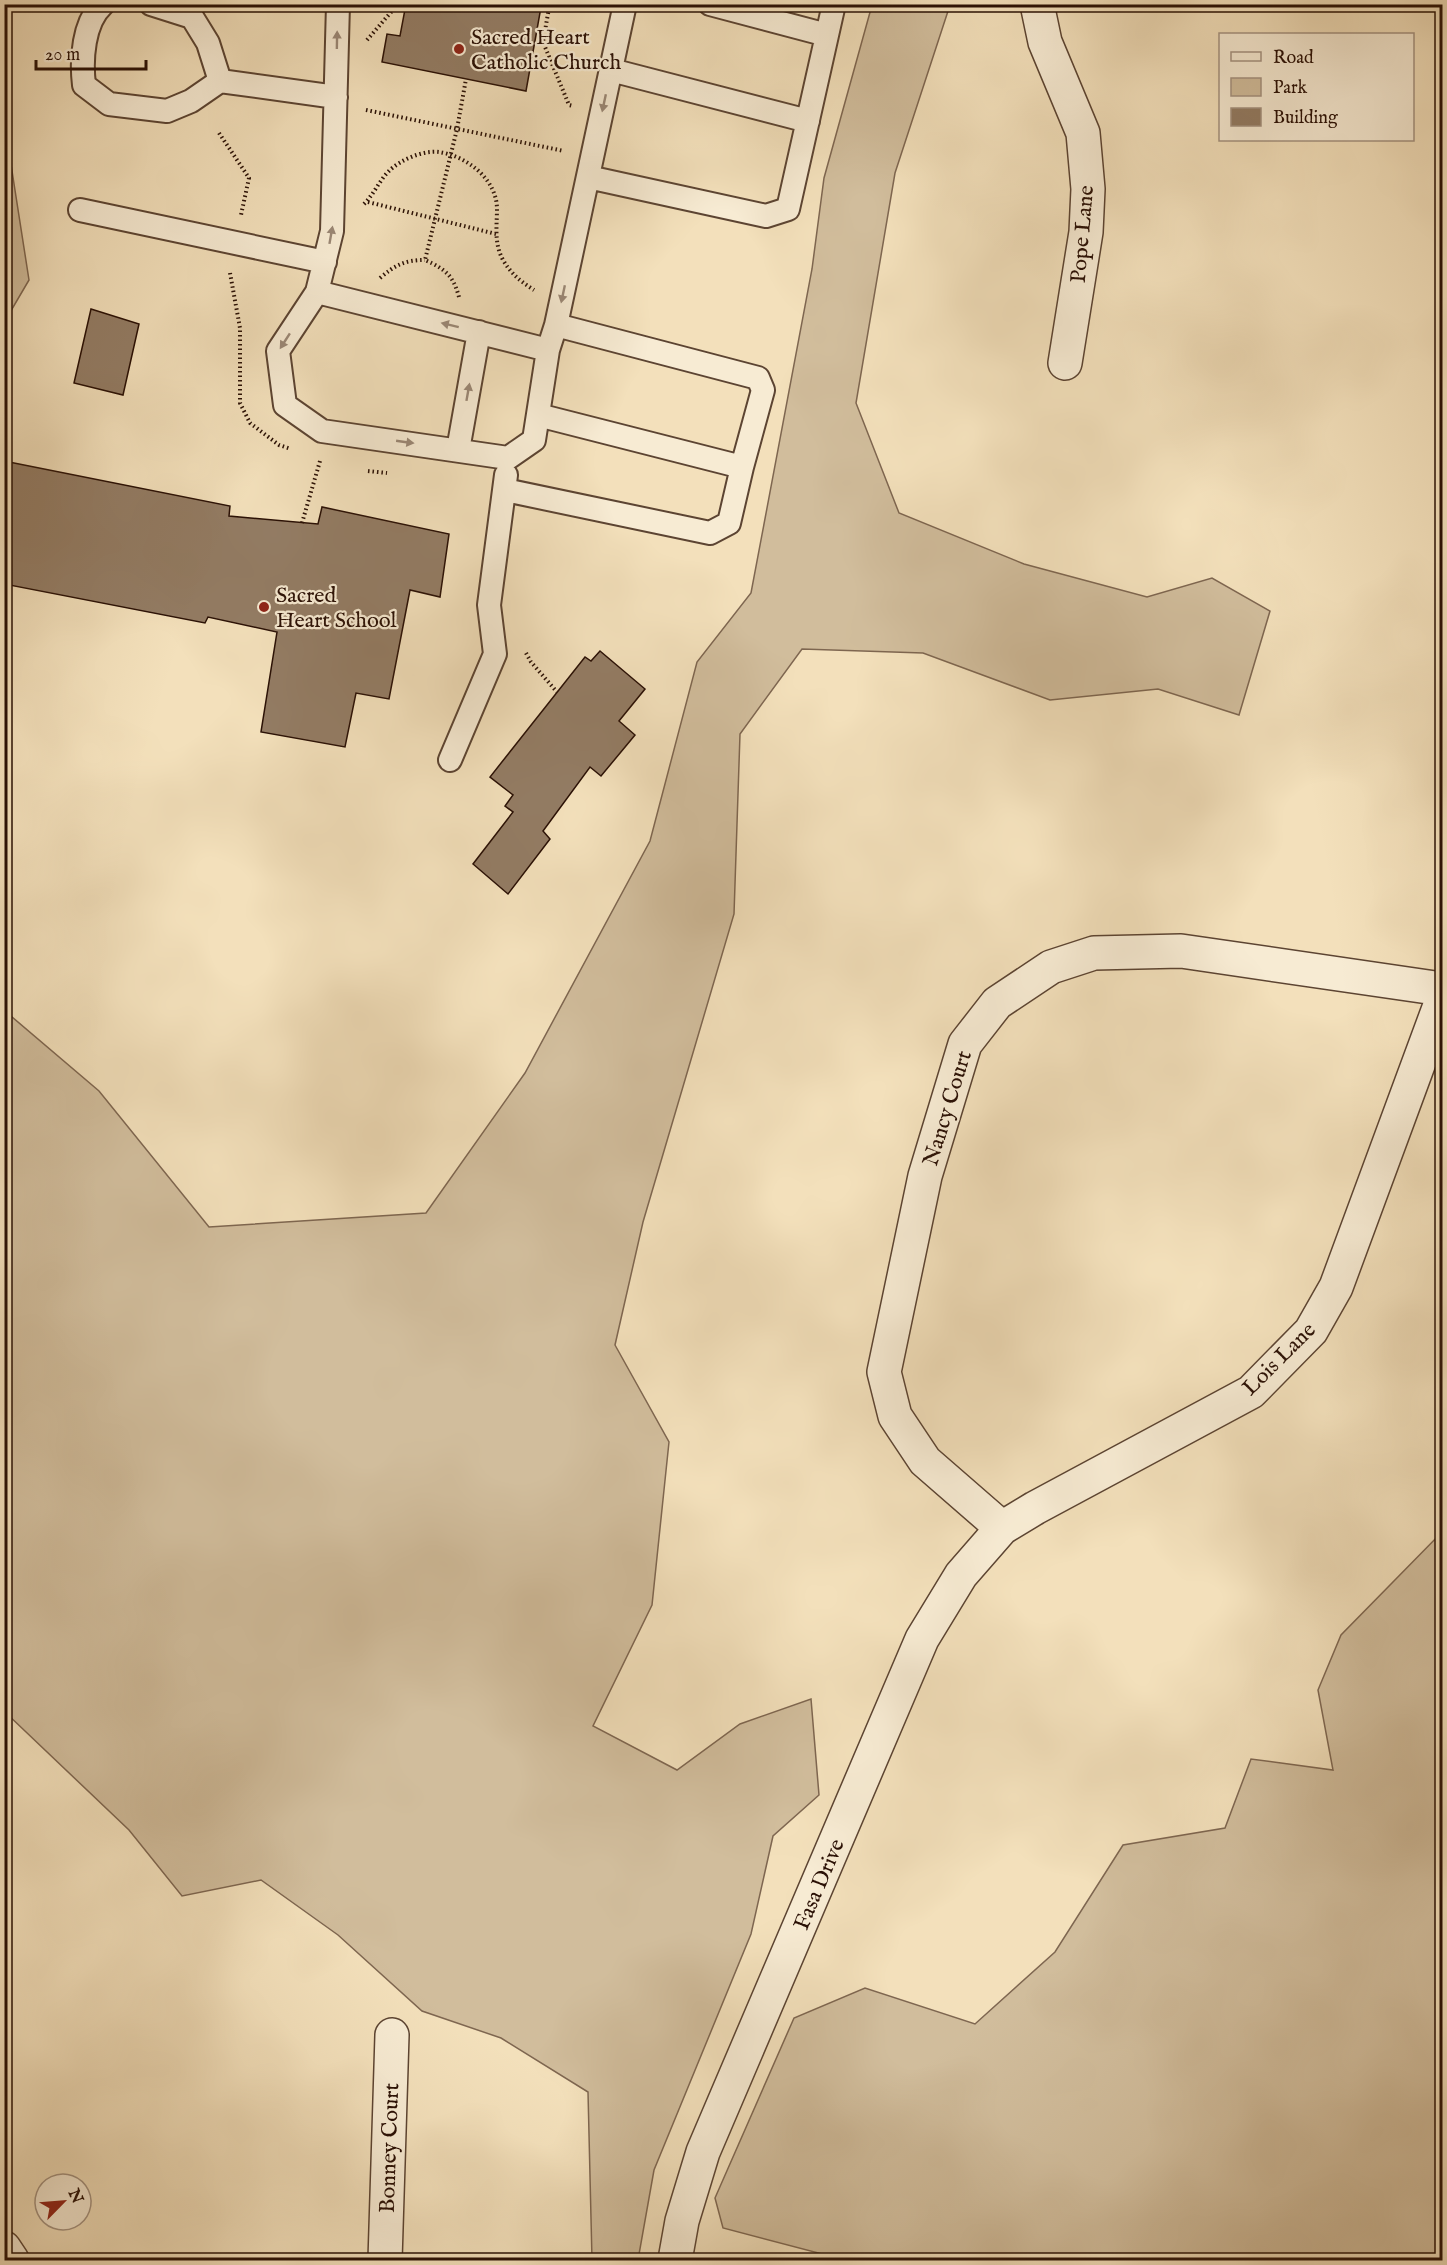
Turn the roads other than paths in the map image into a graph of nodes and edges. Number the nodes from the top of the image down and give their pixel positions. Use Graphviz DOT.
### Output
graph roads {
  1 [pos="103,4"];
  2 [pos="151,4"];
  3 [pos="338,4"];
  4 [pos="625,4"];
  5 [pos="710,4"];
  6 [pos="834,4"];
  7 [pos="1037,4"];
  8 [pos="827,35"];
  9 [pos="611,70"];
  10 [pos="220,81"];
  11 [pos="336,97"];
  12 [pos="808,121"];
  13 [pos="588,177"];
  14 [pos="80,210"];
  15 [pos="325,262"];
  16 [pos="317,292"];
  17 [pos="556,326"];
  18 [pos="469,330"];
  19 [pos="548,350"];
  20 [pos="1065,363"];
  21 [pos="538,415"];
  22 [pos="458,450"];
  23 [pos="508,458"];
  24 [pos="742,467"];
  25 [pos="505,490"];
  26 [pos="450,760"];
  27 [pos="1443,989"];
  28 [pos="1443,1000"];
  29 [pos="1002,1528"];
  30 [pos="392,2035"];
  31 [pos="4,2248"];
  32 [pos="12,2260"];
  33 [pos="385,2260"];
  34 [pos="675,2260"];
  1 -- 10 [label="lane"];
  2 -- 10 [label="lane"];
  11 -- 3 [label="lane, one-way"];
  4 -- 9 [label="lane"];
  5 -- 8 [label="lane"];
  6 -- 8 [label="lane"];
  7 -- 20 [label="street, Pope Lane"];
  8 -- 12 [label="lane"];
  9 -- 12 [label="lane"];
  9 -- 13 [label="lane, one-way"];
  10 -- 11 [label="lane"];
  15 -- 11 [label="lane, one-way"];
  12 -- 13 [label="lane"];
  13 -- 17 [label="lane, one-way"];
  14 -- 15 [label="lane"];
  15 -- 16 [label="lane"];
  18 -- 16 [label="lane, one-way"];
  16 -- 22 [label="lane, one-way"];
  17 -- 19 [label="lane"];
  17 -- 24 [label="lane"];
  18 -- 19 [label="lane"];
  22 -- 18 [label="lane, one-way"];
  19 -- 21 [label="lane"];
  21 -- 23 [label="lane"];
  21 -- 24 [label="lane"];
  22 -- 23 [label="lane"];
  23 -- 25 [label="lane"];
  24 -- 25 [label="lane"];
  25 -- 26 [label="lane"];
  27 -- 29 [label="street, Nancy Court"];
  28 -- 29 [label="street, Lois Lane"];
  29 -- 34 [label="street, Fasa Drive"];
  30 -- 33 [label="street, Bonney Court"];
  31 -- 32 [label="street"];
}
